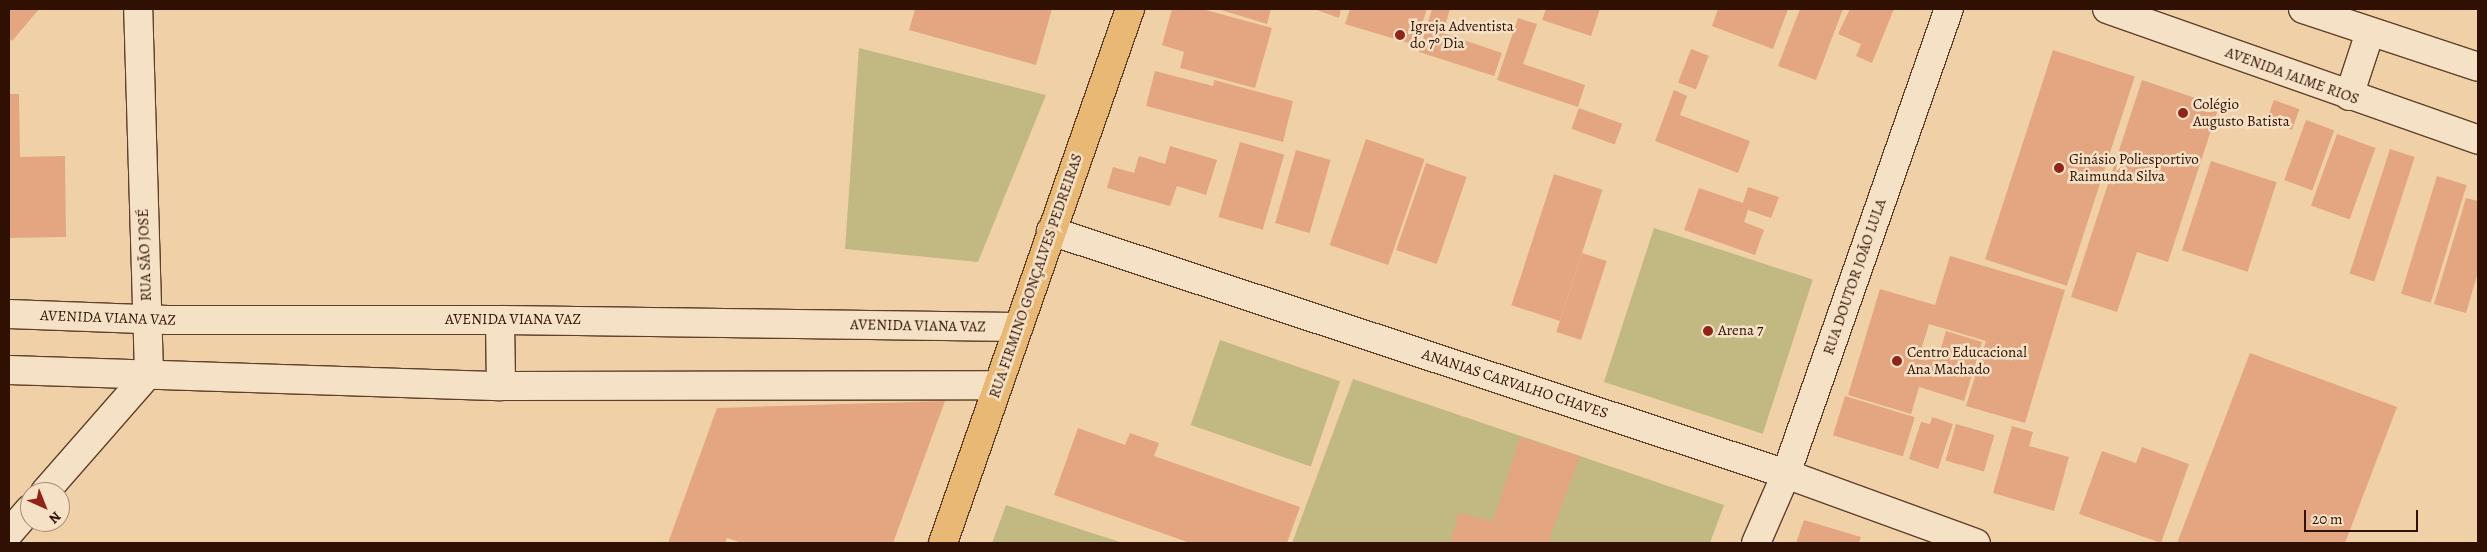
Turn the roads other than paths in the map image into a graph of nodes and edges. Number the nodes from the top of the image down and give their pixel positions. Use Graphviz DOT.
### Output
graph roads {
  1 [pos="138,9"];
  2 [pos="1130,9"];
  3 [pos="1949,9"];
  4 [pos="2107,9"];
  5 [pos="2303,9"];
  6 [pos="2370,32"];
  7 [pos="2478,67"];
  8 [pos="2349,96"];
  9 [pos="2478,140"];
  10 [pos="1052,230"];
  11 [pos="9,314"];
  12 [pos="147,320"];
  13 [pos="500,320"];
  14 [pos="1018,327"];
  15 [pos="9,370"];
  16 [pos="149,373"];
  17 [pos="997,385"];
  18 [pos="501,386"];
  19 [pos="1786,474"];
  20 [pos="54,482"];
  21 [pos="20,520"];
  22 [pos="9,533"];
  23 [pos="942,543"];
  24 [pos="1756,543"];
  25 [pos="1976,543"];
  1 -- 12 [label="street, RUA SÃO JOSÉ"];
  2 -- 10 [label="main road, RUA FIRMINO GONÇALVES PEDREIRAS"];
  3 -- 19 [label="street, RUA DOUTOR JOÃO LULA"];
  4 -- 8 [label="street, AVENIDA JAIME RIOS"];
  5 -- 6 [label="street"];
  6 -- 7 [label="street"];
  6 -- 8 [label="street"];
  8 -- 9 [label="street, AVENIDA JAIME RIOS"];
  10 -- 14 [label="main road, RUA FIRMINO GONÇALVES PEDREIRAS"];
  10 -- 19 [label="street, ANANIAS CARVALHO CHAVES"];
  11 -- 12 [label="street, AVENIDA VIANA VAZ"];
  12 -- 13 [label="street, AVENIDA VIANA VAZ"];
  12 -- 16 [label="street, RUA SÃO JOSÉ"];
  13 -- 14 [label="street, AVENIDA VIANA VAZ"];
  13 -- 18 [label="street"];
  14 -- 17 [label="main road, RUA FIRMINO GONÇALVES PEDREIRAS"];
  15 -- 16 [label="street"];
  16 -- 18 [label="street"];
  16 -- 20 [label="street"];
  17 -- 18 [label="street"];
  17 -- 23 [label="main road, RUA FIRMINO GONÇALVES PEDREIRAS"];
  19 -- 24 [label="street, RUA DOUTOR JOÃO LULA"];
  19 -- 25 [label="street, ANANIAS CARVALHO CHAVES"];
  21 -- 22 [label="street"];
}
